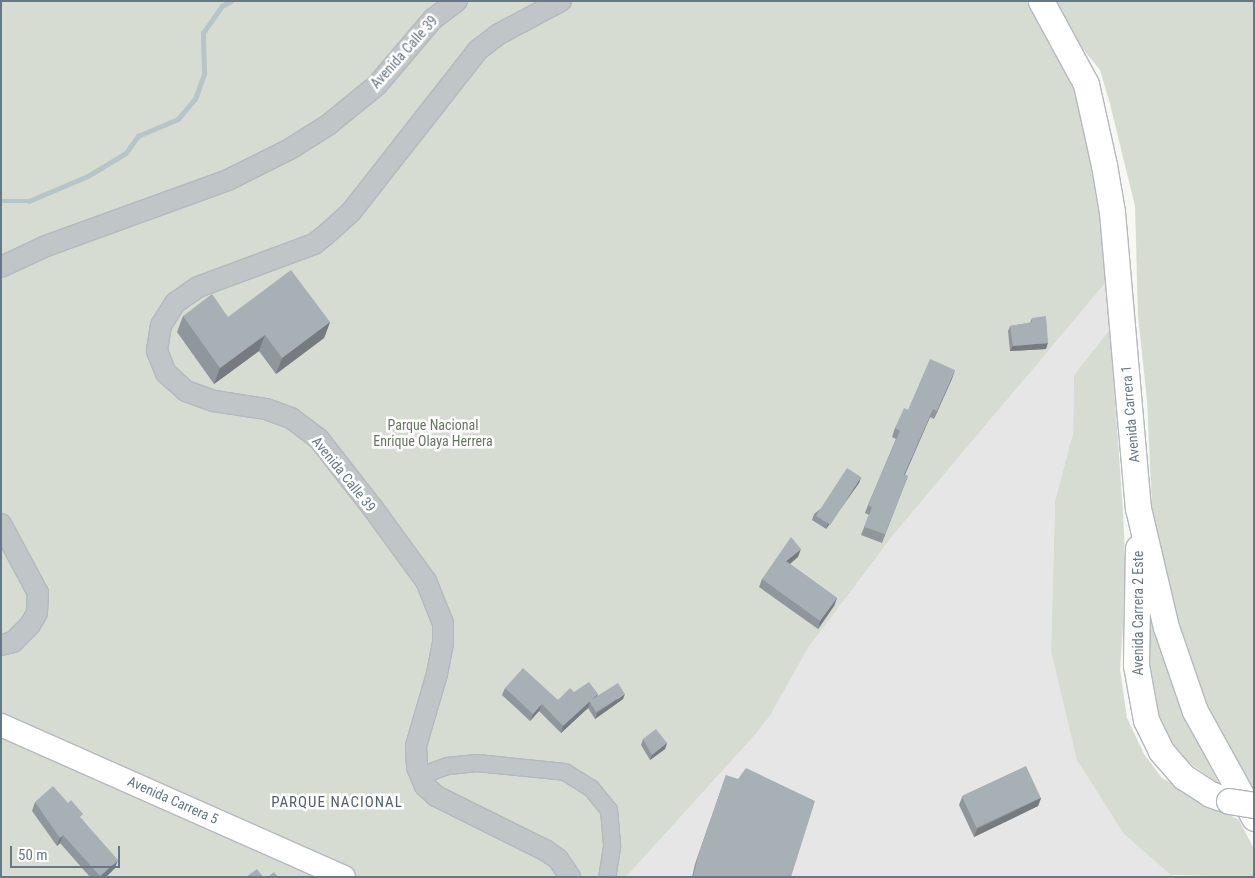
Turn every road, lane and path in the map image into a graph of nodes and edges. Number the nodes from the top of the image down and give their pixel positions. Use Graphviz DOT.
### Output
graph roads {
  1 [pos="456,1"];
  2 [pos="561,1"];
  3 [pos="1041,1"];
  4 [pos="1,267"];
  5 [pos="1138,508"];
  6 [pos="1,524"];
  7 [pos="1,645"];
  8 [pos="1,725"];
  9 [pos="1,732"];
  10 [pos="31,736"];
  11 [pos="420,776"];
  12 [pos="1254,805"];
  13 [pos="1254,818"];
  14 [pos="344,877"];
  15 [pos="570,877"];
  16 [pos="607,877"];
  1 -- 4 [label="street, Avenida Calle 39"];
  2 -- 11 [label="street, Avenida Calle 39"];
  3 -- 5 [label="main road, Avenida Carrera 1"];
  5 -- 12 [label="main road, Avenida Carrera 2 Este, bridge"];
  5 -- 13 [label="main road, Avenida Carrera 1"];
  6 -- 7 [label="street"];
  8 -- 10 [label="main road, Avenida Carrera 5"];
  9 -- 10 [label="street"];
  10 -- 14 [label="main road, Avenida Carrera 5"];
  11 -- 15 [label="street"];
  11 -- 16 [label="street"];
}
